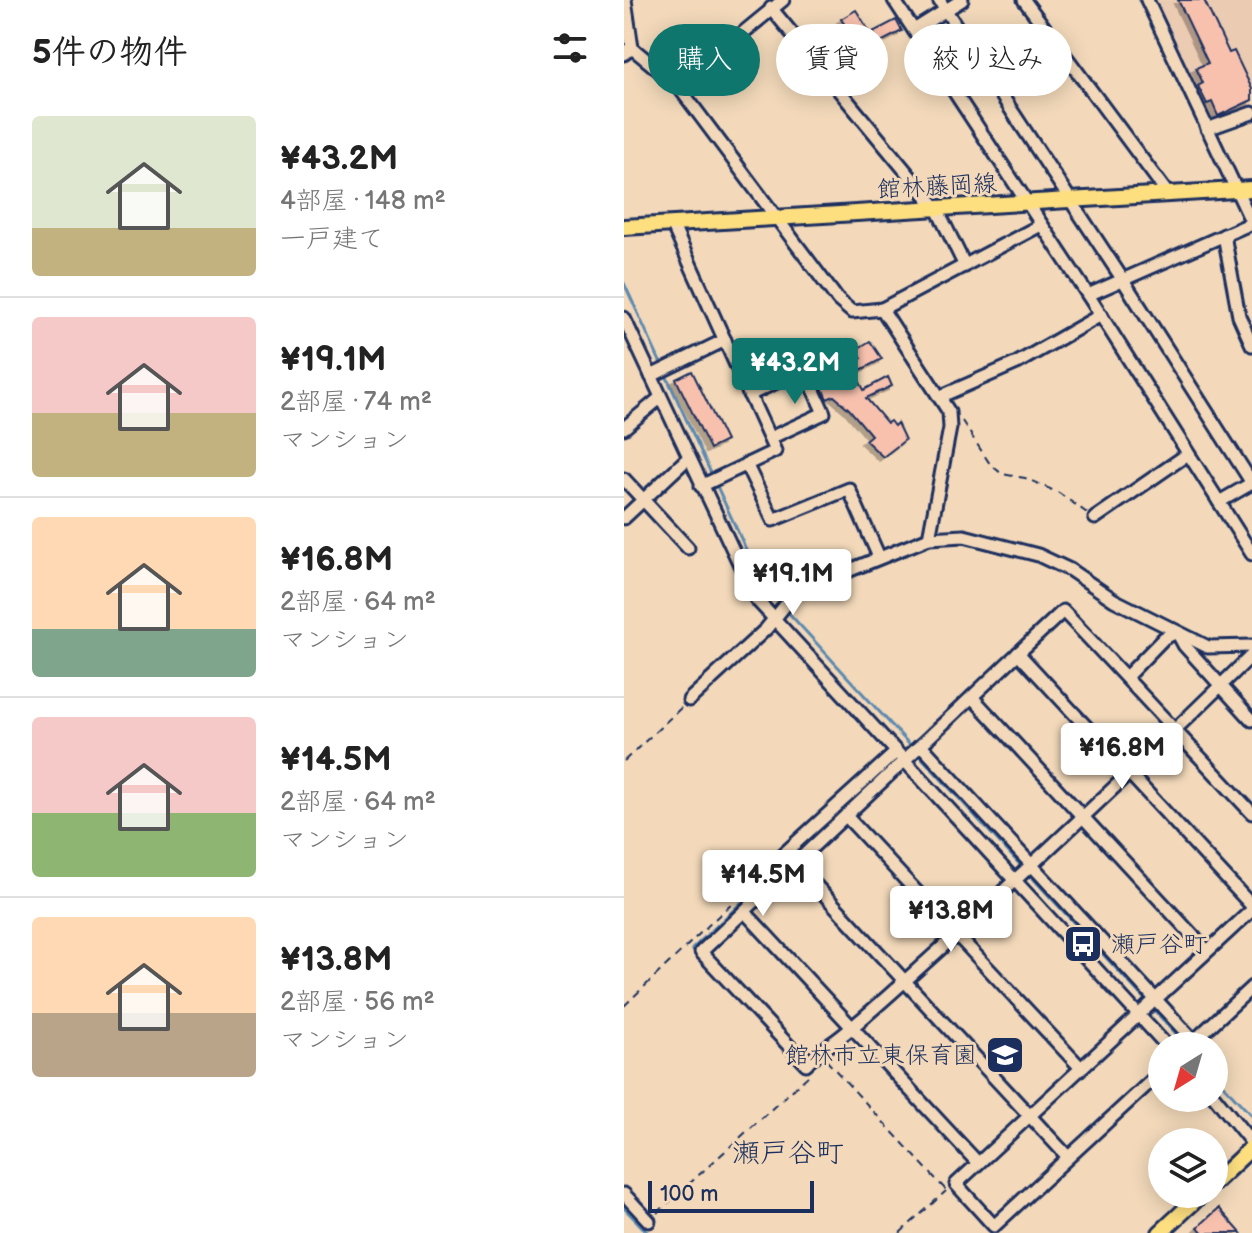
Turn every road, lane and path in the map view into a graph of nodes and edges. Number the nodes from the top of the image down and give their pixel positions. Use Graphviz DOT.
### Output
graph roads {
  1 [pos="625,0"];
  2 [pos="783,0"];
  3 [pos="894,0"];
  4 [pos="962,0"];
  5 [pos="1024,0"];
  6 [pos="1147,0"];
  7 [pos="942,5"];
  8 [pos="771,8"];
  9 [pos="752,24"];
  10 [pos="910,24"];
  11 [pos="921,24"];
  12 [pos="628,51"];
  13 [pos="648,65"];
  14 [pos="686,96"];
  15 [pos="957,96"];
  16 [pos="1252,113"];
  17 [pos="1207,129"];
  18 [pos="1252,189"];
  19 [pos="1236,190"];
  20 [pos="1168,194"];
  21 [pos="1070,200"];
  22 [pos="1027,203"];
  23 [pos="937,209"];
  24 [pos="777,217"];
  25 [pos="672,224"];
  26 [pos="1041,225"];
  27 [pos="624,227"];
  28 [pos="1224,235"];
  29 [pos="965,266"];
  30 [pos="1123,280"];
  31 [pos="1088,295"];
  32 [pos="882,309"];
  33 [pos="1101,315"];
  34 [pos="624,318"];
  35 [pos="725,340"];
  36 [pos="1252,345"];
  37 [pos="849,348"];
  38 [pos="804,369"];
  39 [pos="651,376"];
  40 [pos="749,395"];
  41 [pos="660,398"];
  42 [pos="941,399"];
  43 [pos="949,412"];
  44 [pos="624,428"];
  45 [pos="770,438"];
  46 [pos="1188,454"];
  47 [pos="688,458"];
  48 [pos="746,464"];
  49 [pos="624,479"];
  50 [pos="1252,483"];
  51 [pos="701,486"];
  52 [pos="643,500"];
  53 [pos="1219,502"];
  54 [pos="624,518"];
  55 [pos="1095,518"];
  56 [pos="929,538"];
  57 [pos="688,548"];
  58 [pos="1252,554"];
  59 [pos="879,557"];
  60 [pos="772,619"];
  61 [pos="1177,632"];
  62 [pos="1252,646"];
  63 [pos="1018,653"];
  64 [pos="1252,655"];
  65 [pos="1126,677"];
  66 [pos="1221,686"];
  67 [pos="972,697"];
  68 [pos="689,700"];
  69 [pos="1252,720"];
  70 [pos="1174,730"];
  71 [pos="921,745"];
  72 [pos="899,757"];
  73 [pos="624,761"];
  74 [pos="1128,773"];
  75 [pos="1252,813"];
  76 [pos="846,816"];
  77 [pos="1082,816"];
  78 [pos="795,863"];
  79 [pos="1031,865"];
  80 [pos="767,869"];
  81 [pos="1013,881"];
  82 [pos="1252,908"];
  83 [pos="744,911"];
  84 [pos="956,934"];
  85 [pos="1207,951"];
  86 [pos="904,981"];
  87 [pos="1252,987"];
  88 [pos="1156,1000"];
  89 [pos="624,1006"];
  90 [pos="1138,1016"];
  91 [pos="852,1027"];
  92 [pos="1153,1032"];
  93 [pos="826,1060"];
  94 [pos="1081,1068"];
  95 [pos="815,1069"];
  96 [pos="1148,1084"];
  97 [pos="1226,1112"];
  98 [pos="1030,1116"];
  99 [pos="1252,1145"];
  100 [pos="1068,1157"];
  101 [pos="978,1163"];
  102 [pos="1228,1169"];
  103 [pos="624,1194"];
  104 [pos="1187,1208"];
  105 [pos="649,1221"];
  106 [pos="900,1233"];
  107 [pos="1160,1233"];
  1 -- 12 [label="street"];
  2 -- 8 [label="street"];
  3 -- 10 [label="street"];
  4 -- 7 [label="street"];
  5 -- 20 [label="street"];
  6 -- 17 [label="street"];
  7 -- 11 [label="street"];
  7 -- 21 [label="street"];
  8 -- 9 [label="street"];
  8 -- 23 [label="street"];
  12 -- 13 [label="street"];
  14 -- 24 [label="street"];
  15 -- 22 [label="street"];
  16 -- 17 [label="street"];
  17 -- 19 [label="street"];
  18 -- 19 [label="main road, 館林藤岡線"];
  19 -- 20 [label="main road, 館林藤岡線"];
  19 -- 28 [label="street"];
  20 -- 21 [label="main road, 館林藤岡線"];
  21 -- 22 [label="main road, 館林藤岡線"];
  21 -- 30 [label="street"];
  22 -- 23 [label="main road, 館林藤岡線"];
  22 -- 26 [label="street"];
  23 -- 24 [label="main road, 館林藤岡線"];
  23 -- 29 [label="street"];
  24 -- 25 [label="main road, 館林藤岡線"];
  24 -- 32 [label="street"];
  25 -- 27 [label="main road, 館林藤岡線"];
  25 -- 35 [label="street"];
  26 -- 29 [label="street"];
  26 -- 31 [label="street"];
  28 -- 30 [label="street"];
  28 -- 36 [label="street"];
  29 -- 32 [label="street"];
  30 -- 31 [label="street"];
  30 -- 50 [label="street"];
  31 -- 33 [label="street"];
  32 -- 42 [label="street"];
  33 -- 42 [label="street"];
  33 -- 46 [label="street"];
  34 -- 39 [label="street"];
  35 -- 39 [label="street"];
  35 -- 40 [label="street"];
  37 -- 38 [label="street"];
  38 -- 40 [label="street"];
  38 -- 45 [label="street"];
  39 -- 41 [label="street"];
  40 -- 45 [label="street"];
  41 -- 44 [label="street"];
  41 -- 47 [label="street"];
  42 -- 43 [label="street"];
  43 -- 55 [label="path"];
  43 -- 56 [label="street"];
  45 -- 48 [label="street"];
  46 -- 53 [label="street"];
  46 -- 55 [label="street"];
  47 -- 51 [label="street"];
  47 -- 52 [label="street"];
  48 -- 51 [label="street"];
  48 -- 59 [label="street"];
  49 -- 52 [label="street"];
  50 -- 53 [label="street"];
  51 -- 60 [label="street"];
  52 -- 54 [label="street"];
  52 -- 57 [label="street"];
  53 -- 58 [label="street"];
  56 -- 59 [label="street"];
  56 -- 61 [label="street"];
  59 -- 60 [label="street"];
  60 -- 68 [label="street"];
  60 -- 72 [label="street"];
  61 -- 62 [label="street"];
  61 -- 65 [label="street"];
  61 -- 66 [label="street"];
  63 -- 65 [label="street"];
  63 -- 67 [label="street"];
  63 -- 74 [label="street"];
  64 -- 66 [label="street"];
  65 -- 70 [label="street"];
  66 -- 69 [label="street"];
  66 -- 70 [label="street"];
  67 -- 71 [label="street"];
  67 -- 77 [label="street"];
  68 -- 73 [label="path"];
  70 -- 74 [label="street"];
  70 -- 75 [label="street"];
  71 -- 72 [label="street"];
  71 -- 79 [label="street"];
  72 -- 76 [label="street"];
  72 -- 80 [label="street"];
  72 -- 81 [label="street"];
  74 -- 77 [label="street"];
  74 -- 82 [label="street"];
  76 -- 78 [label="street"];
  76 -- 84 [label="street"];
  77 -- 79 [label="street"];
  77 -- 85 [label="street"];
  78 -- 83 [label="street"];
  78 -- 86 [label="street"];
  79 -- 81 [label="street"];
  79 -- 88 [label="street"];
  80 -- 89 [label="path"];
  81 -- 84 [label="street"];
  81 -- 90 [label="street"];
  82 -- 85 [label="street"];
  83 -- 91 [label="street"];
  83 -- 91 [label="street"];
  84 -- 86 [label="street"];
  84 -- 94 [label="street"];
  85 -- 88 [label="street"];
  86 -- 91 [label="street"];
  86 -- 98 [label="street"];
  87 -- 88 [label="street"];
  88 -- 90 [label="street"];
  90 -- 92 [label="street"];
  90 -- 94 [label="street"];
  91 -- 101 [label="street"];
  93 -- 106 [label="path"];
  94 -- 98 [label="street"];
  95 -- 105 [label="path"];
  96 -- 100 [label="street"];
  97 -- 99 [label="street"];
  98 -- 100 [label="street"];
  98 -- 101 [label="street"];
  99 -- 102 [label="main road"];
  100 -- 101 [label="street"];
  103 -- 105 [label="street"];
  104 -- 107 [label="main road"];
}
